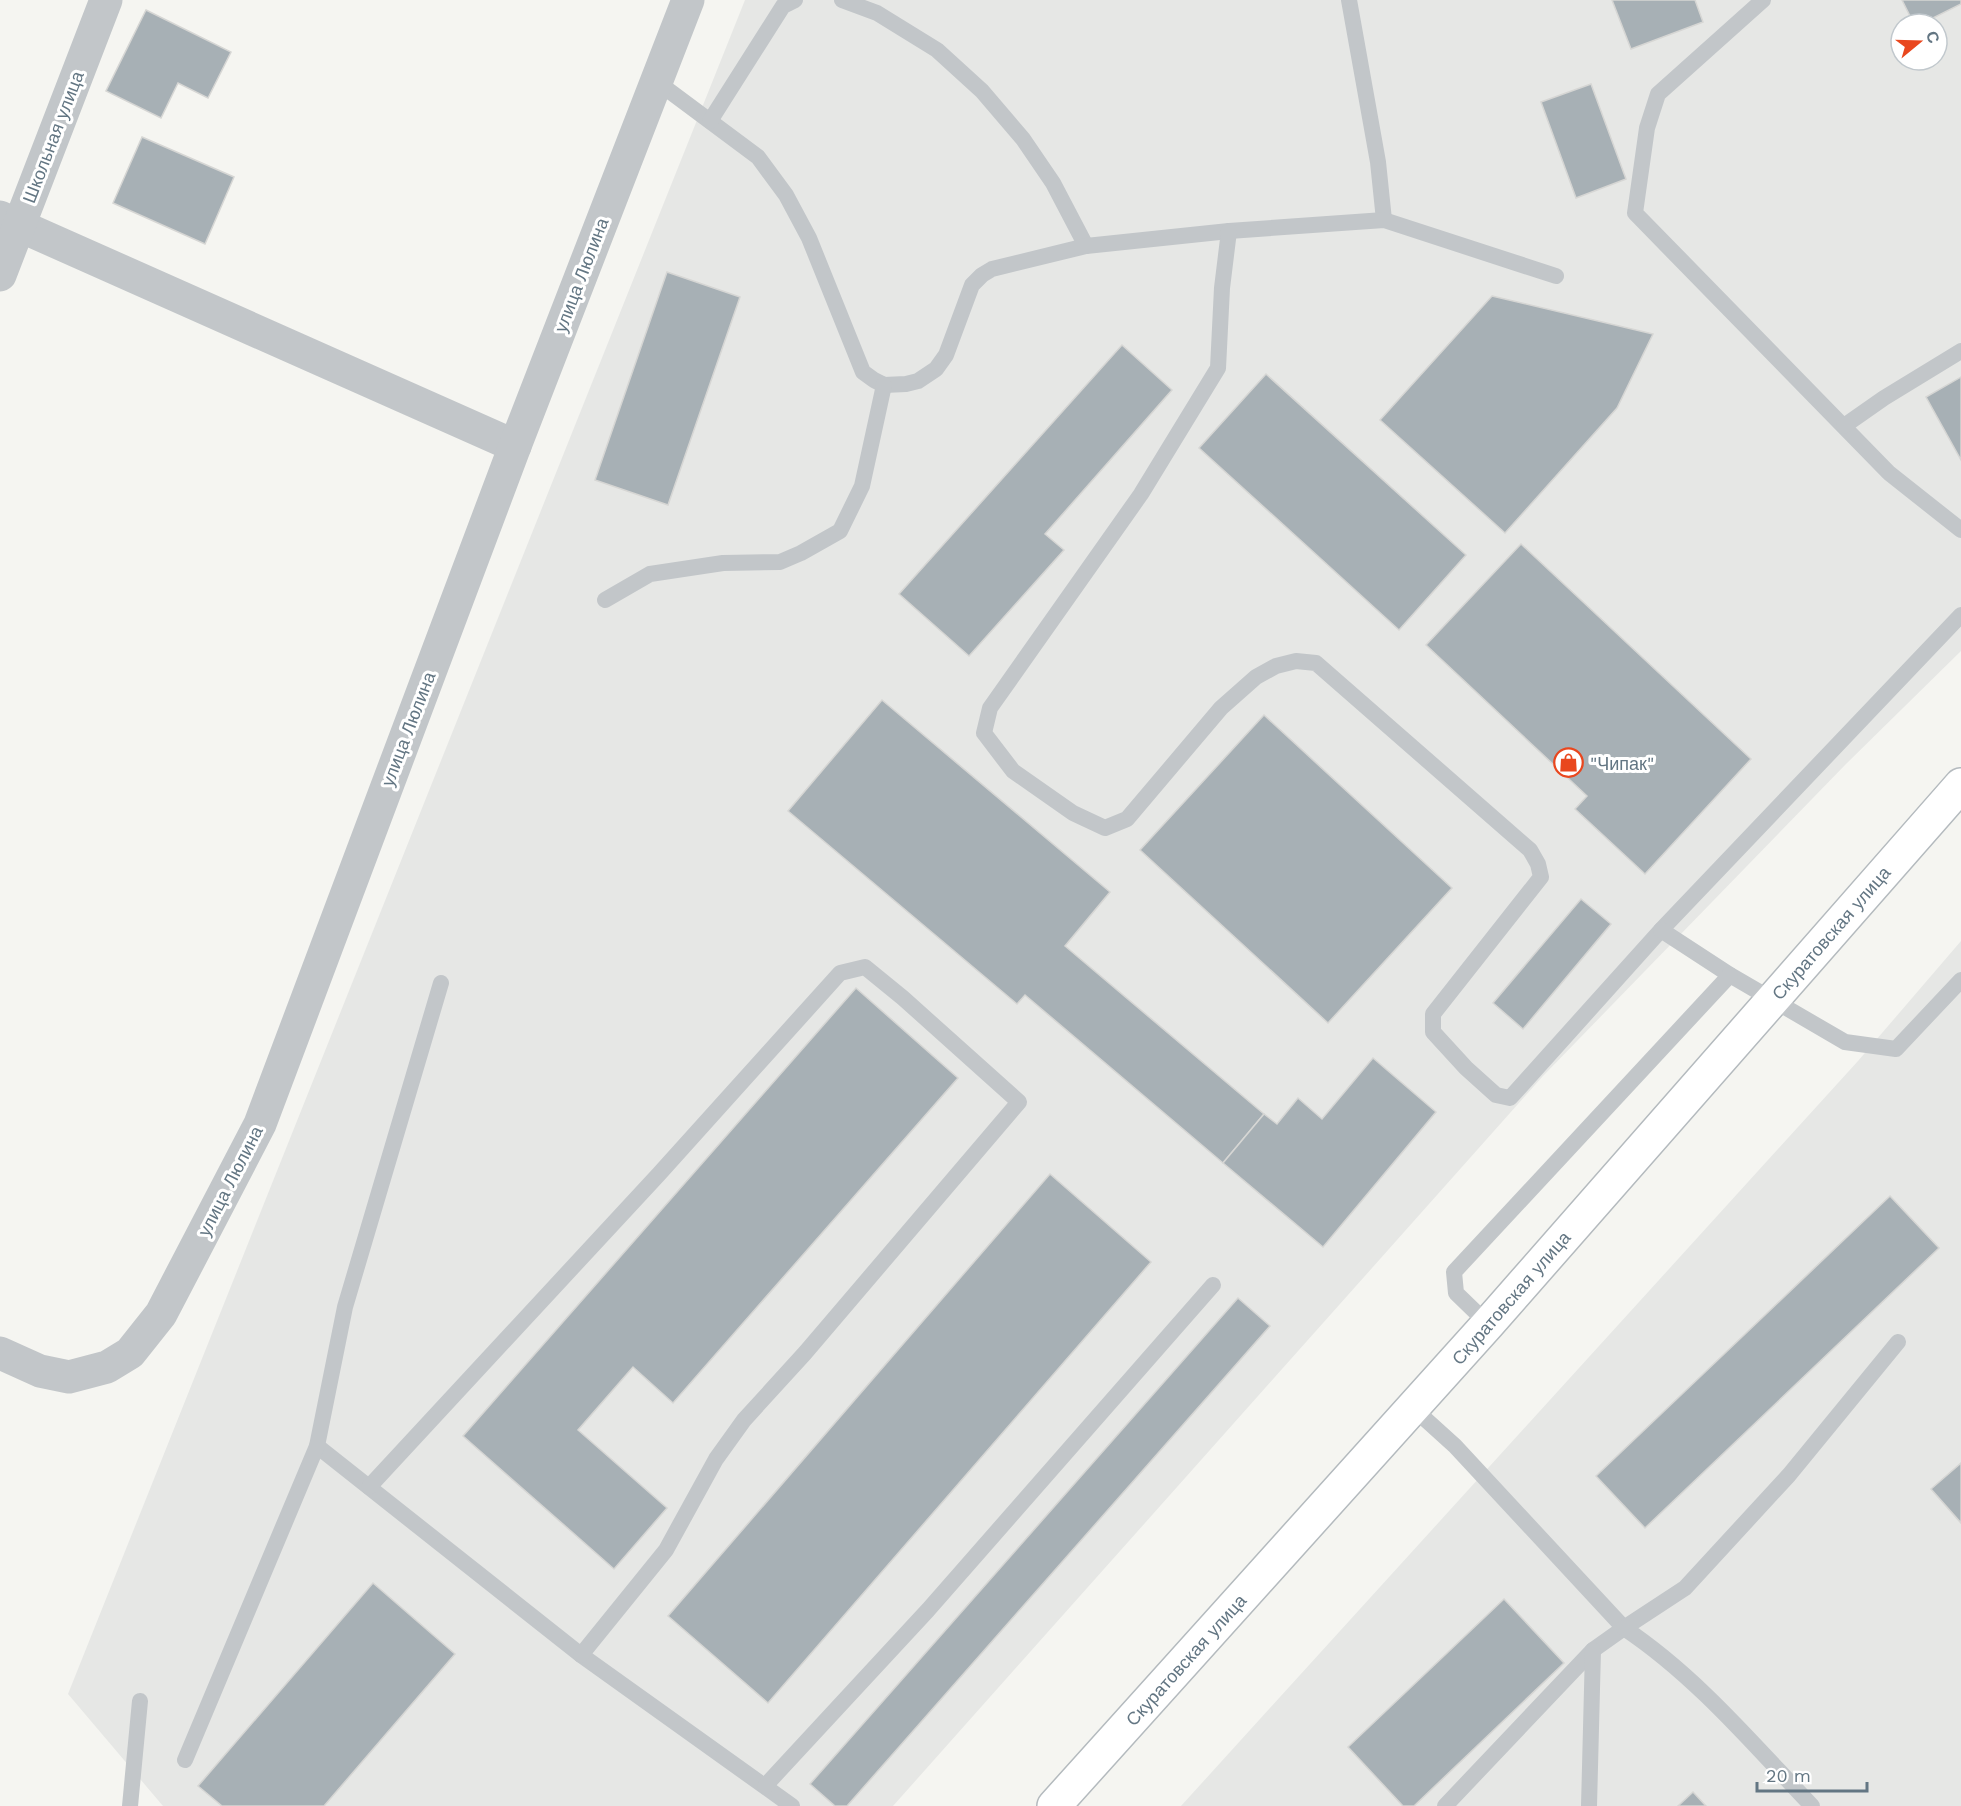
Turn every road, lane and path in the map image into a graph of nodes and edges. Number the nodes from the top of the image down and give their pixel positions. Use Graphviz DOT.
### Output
graph roads {
  1 [pos="106,0"];
  2 [pos="688,0"];
  3 [pos="795,0"];
  4 [pos="842,0"];
  5 [pos="1349,0"];
  6 [pos="1763,0"];
  7 [pos="656,81"];
  8 [pos="710,121"];
  9 [pos="1384,220"];
  10 [pos="9,221"];
  11 [pos="1229,231"];
  12 [pos="1086,246"];
  13 [pos="0,275"];
  14 [pos="1556,276"];
  15 [pos="1961,351"];
  16 [pos="884,385"];
  17 [pos="1844,426"];
  18 [pos="515,446"];
  19 [pos="1961,530"];
  20 [pos="605,600"];
  21 [pos="1961,615"];
  22 [pos="1961,785"];
  23 [pos="1661,930"];
  24 [pos="1730,975"];
  25 [pos="1961,980"];
  26 [pos="441,983"];
  27 [pos="1773,999"];
  28 [pos="1213,1285"];
  29 [pos="1488,1324"];
  30 [pos="1898,1342"];
  31 [pos="0,1353"];
  32 [pos="1413,1408"];
  33 [pos="317,1446"];
  34 [pos="369,1487"];
  35 [pos="1624,1628"];
  36 [pos="1593,1650"];
  37 [pos="581,1655"];
  38 [pos="140,1701"];
  39 [pos="185,1760"];
  40 [pos="765,1786"];
  41 [pos="130,1806"];
  42 [pos="792,1806"];
  43 [pos="1054,1806"];
  44 [pos="1445,1806"];
  45 [pos="1589,1806"];
  46 [pos="1812,1806"];
  1 -- 10 [label="street, Школьная улица"];
  2 -- 7 [label="street, улица Люлина"];
  3 -- 8 [label="lane"];
  4 -- 12 [label="lane"];
  5 -- 9 [label="lane"];
  6 -- 17 [label="lane"];
  7 -- 8 [label="lane"];
  7 -- 18 [label="street, улица Люлина"];
  8 -- 16 [label="lane"];
  9 -- 11 [label="lane"];
  9 -- 14 [label="lane"];
  10 -- 13 [label="street, Школьная улица"];
  10 -- 18 [label="street"];
  11 -- 12 [label="lane"];
  11 -- 23 [label="lane"];
  12 -- 16 [label="lane"];
  15 -- 17 [label="lane"];
  16 -- 20 [label="lane"];
  17 -- 19 [label="lane"];
  18 -- 31 [label="street, улица Люлина"];
  21 -- 23 [label="lane"];
  22 -- 27 [label="street, Скуратовская улица"];
  23 -- 24 [label="lane"];
  24 -- 27 [label="lane"];
  24 -- 29 [label="lane"];
  25 -- 27 [label="lane"];
  26 -- 33 [label="lane"];
  27 -- 29 [label="street, Скуратовская улица"];
  28 -- 40 [label="lane"];
  29 -- 32 [label="street, Скуратовская улица"];
  30 -- 35 [label="lane"];
  32 -- 35 [label="lane"];
  32 -- 43 [label="street, Скуратовская улица"];
  33 -- 34 [label="lane"];
  33 -- 39 [label="lane"];
  34 -- 37 [label="lane"];
  34 -- 37 [label="lane"];
  35 -- 36 [label="lane"];
  35 -- 46 [label="lane"];
  36 -- 44 [label="lane"];
  36 -- 45 [label="lane"];
  37 -- 40 [label="lane"];
  38 -- 41 [label="lane"];
  40 -- 42 [label="lane"];
}
